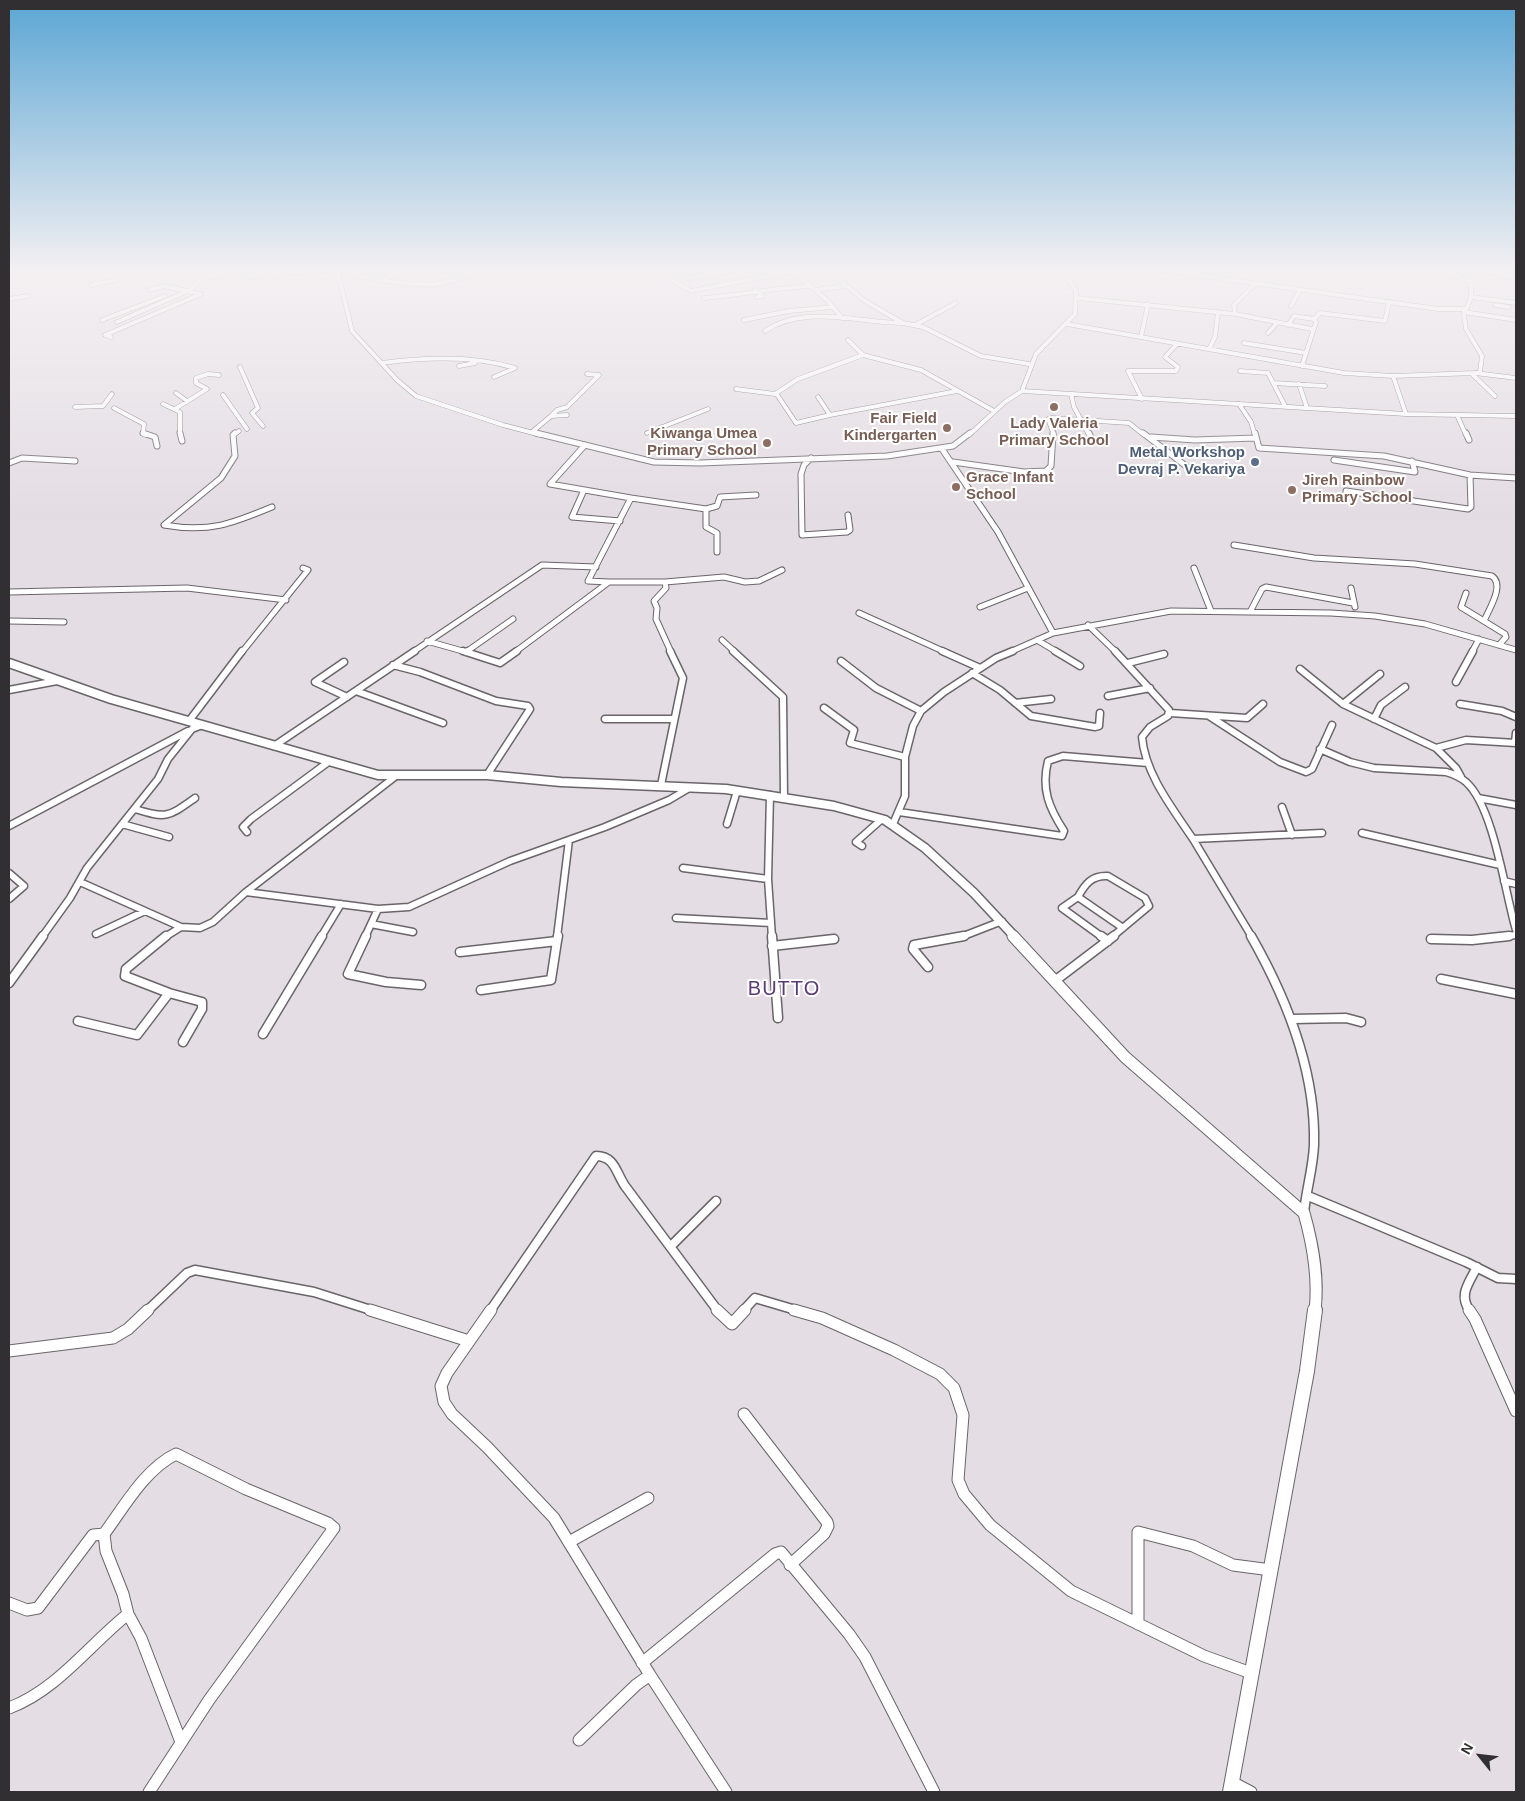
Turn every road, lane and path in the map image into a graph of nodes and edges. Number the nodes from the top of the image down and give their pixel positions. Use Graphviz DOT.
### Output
graph roads {
  1 [pos="372,352"];
  2 [pos="859,352"];
  3 [pos="973,352"];
  4 [pos="1038,352"];
  5 [pos="1170,352"];
  6 [pos="1226,352"];
  7 [pos="1295,352"];
  8 [pos="1480,352"];
  9 [pos="1306,354"];
  10 [pos="863,356"];
  11 [pos="481,362"];
  12 [pos="382,363"];
  13 [pos="1029,364"];
  14 [pos="459,366"];
  15 [pos="1302,366"];
  16 [pos="240,367"];
  17 [pos="1240,372"];
  18 [pos="587,374"];
  19 [pos="1474,374"];
  20 [pos="219,375"];
  21 [pos="1393,376"];
  22 [pos="494,377"];
  23 [pos="1516,378"];
  24 [pos="1027,382"];
  25 [pos="1273,383"];
  26 [pos="1299,384"];
  27 [pos="1325,386"];
  28 [pos="736,389"];
  29 [pos="958,391"];
  30 [pos="1022,391"];
  31 [pos="1049,391"];
  32 [pos="176,393"];
  33 [pos="776,393"];
  34 [pos="112,394"];
  35 [pos="1072,394"];
  36 [pos="223,395"];
  37 [pos="1495,396"];
  38 [pos="818,397"];
  39 [pos="1142,399"];
  40 [pos="187,401"];
  41 [pos="163,404"];
  42 [pos="1239,404"];
  43 [pos="1285,406"];
  44 [pos="75,407"];
  45 [pos="114,408"];
  46 [pos="175,408"];
  47 [pos="1307,408"];
  48 [pos="708,409"];
  49 [pos="994,411"];
  50 [pos="1406,414"];
  51 [pos="1457,415"];
  52 [pos="551,416"];
  53 [pos="567,416"];
  54 [pos="830,416"];
  55 [pos="1516,416"];
  56 [pos="1082,420"];
  57 [pos="263,426"];
  58 [pos="247,429"];
  59 [pos="240,431"];
  60 [pos="532,432"];
  61 [pos="646,432"];
  62 [pos="1149,437"];
  63 [pos="1256,438"];
  64 [pos="1469,440"];
  65 [pos="1092,441"];
  66 [pos="182,442"];
  67 [pos="585,445"];
  68 [pos="157,446"];
  69 [pos="942,449"];
  70 [pos="9,457"];
  71 [pos="22,458"];
  72 [pos="811,458"];
  73 [pos="75,460"];
  74 [pos="1334,460"];
  75 [pos="1412,461"];
  76 [pos="953,462"];
  77 [pos="9,463"];
  78 [pos="1186,466"];
  79 [pos="1470,475"];
  80 [pos="1516,478"];
  81 [pos="584,490"];
  82 [pos="1346,491"];
  83 [pos="756,494"];
  84 [pos="631,498"];
  85 [pos="272,507"];
  86 [pos="706,509"];
  87 [pos="848,515"];
  88 [pos="620,521"];
  89 [pos="1234,545"];
  90 [pos="717,552"];
  91 [pos="596,567"];
  92 [pos="303,568"];
  93 [pos="1194,568"];
  94 [pos="782,570"];
  95 [pos="609,582"];
  96 [pos="665,582"];
  97 [pos="1028,588"];
  98 [pos="1351,588"];
  99 [pos="9,592"];
  100 [pos="1466,593"];
  101 [pos="286,600"];
  102 [pos="1353,603"];
  103 [pos="980,607"];
  104 [pos="1211,611"];
  105 [pos="1250,612"];
  106 [pos="859,613"];
  107 [pos="1359,614"];
  108 [pos="513,619"];
  109 [pos="9,621"];
  110 [pos="1484,621"];
  111 [pos="64,622"];
  112 [pos="1088,625"];
  113 [pos="1053,633"];
  114 [pos="1479,639"];
  115 [pos="722,640"];
  116 [pos="1037,640"];
  117 [pos="427,641"];
  118 [pos="1499,645"];
  119 [pos="1516,650"];
  120 [pos="466,652"];
  121 [pos="1164,654"];
  122 [pos="842,661"];
  123 [pos="344,662"];
  124 [pos="9,663"];
  125 [pos="1128,663"];
  126 [pos="393,665"];
  127 [pos="1080,666"];
  128 [pos="980,668"];
  129 [pos="1300,669"];
  130 [pos="972,673"];
  131 [pos="1380,674"];
  132 [pos="58,681"];
  133 [pos="1456,682"];
  134 [pos="1405,687"];
  135 [pos="1150,688"];
  136 [pos="9,690"];
  137 [pos="356,690"];
  138 [pos="347,696"];
  139 [pos="1108,696"];
  140 [pos="1051,700"];
  141 [pos="1015,703"];
  142 [pos="1263,704"];
  143 [pos="1343,704"];
  144 [pos="1460,704"];
  145 [pos="824,708"];
  146 [pos="921,711"];
  147 [pos="1100,713"];
  148 [pos="1170,713"];
  149 [pos="1209,716"];
  150 [pos="1516,717"];
  151 [pos="605,719"];
  152 [pos="673,719"];
  153 [pos="1374,720"];
  154 [pos="443,723"];
  155 [pos="191,725"];
  156 [pos="1332,725"];
  157 [pos="1516,733"];
  158 [pos="1516,743"];
  159 [pos="274,746"];
  160 [pos="1436,748"];
  161 [pos="1320,749"];
  162 [pos="905,757"];
  163 [pos="327,763"];
  164 [pos="1148,763"];
  165 [pos="487,775"];
  166 [pos="396,776"];
  167 [pos="1461,777"];
  168 [pos="661,785"];
  169 [pos="692,786"];
  170 [pos="737,791"];
  171 [pos="770,795"];
  172 [pos="195,798"];
  173 [pos="784,798"];
  174 [pos="1478,798"];
  175 [pos="1516,805"];
  176 [pos="1282,807"];
  177 [pos="135,809"];
  178 [pos="899,812"];
  179 [pos="882,819"];
  180 [pos="122,824"];
  181 [pos="727,824"];
  182 [pos="893,824"];
  183 [pos="9,826"];
  184 [pos="247,832"];
  185 [pos="1322,833"];
  186 [pos="1362,833"];
  187 [pos="1292,835"];
  188 [pos="170,837"];
  189 [pos="1193,839"];
  190 [pos="569,840"];
  191 [pos="862,846"];
  192 [pos="1500,865"];
  193 [pos="683,868"];
  194 [pos="9,873"];
  195 [pos="768,879"];
  196 [pos="1504,881"];
  197 [pos="80,882"];
  198 [pos="1516,884"];
  199 [pos="246,892"];
  200 [pos="1078,897"];
  201 [pos="9,899"];
  202 [pos="340,904"];
  203 [pos="378,909"];
  204 [pos="145,911"];
  205 [pos="676,918"];
  206 [pos="1002,920"];
  207 [pos="771,923"];
  208 [pos="371,924"];
  209 [pos="181,927"];
  210 [pos="1123,928"];
  211 [pos="1516,930"];
  212 [pos="413,932"];
  213 [pos="96,934"];
  214 [pos="1516,935"];
  215 [pos="834,939"];
  216 [pos="1431,939"];
  217 [pos="1108,940"];
  218 [pos="557,941"];
  219 [pos="772,946"];
  220 [pos="460,952"];
  221 [pos="928,967"];
  222 [pos="1440,979"];
  223 [pos="1056,980"];
  224 [pos="9,983"];
  225 [pos="421,984"];
  226 [pos="481,990"];
  227 [pos="169,993"];
  228 [pos="1516,994"];
  229 [pos="778,1018"];
  230 [pos="1292,1019"];
  231 [pos="78,1021"];
  232 [pos="1360,1022"];
  233 [pos="263,1034"];
  234 [pos="183,1042"];
  235 [pos="1308,1196"];
  236 [pos="716,1201"];
  237 [pos="1304,1213"];
  238 [pos="670,1246"];
  239 [pos="1477,1267"];
  240 [pos="1516,1278"];
  241 [pos="469,1341"];
  242 [pos="9,1351"];
  243 [pos="1516,1410"];
  244 [pos="744,1414"];
  245 [pos="648,1498"];
  246 [pos="104,1534"];
  247 [pos="569,1542"];
  248 [pos="790,1565"];
  249 [pos="1271,1570"];
  250 [pos="9,1603"];
  251 [pos="128,1614"];
  252 [pos="1138,1624"];
  253 [pos="642,1662"];
  254 [pos="1251,1673"];
  255 [pos="650,1675"];
  256 [pos="9,1708"];
  257 [pos="579,1740"];
  258 [pos="181,1742"];
  259 [pos="1231,1787"];
  260 [pos="149,1792"];
  261 [pos="726,1792"];
  262 [pos="934,1792"];
  263 [pos="1251,1792"];
  1 -- 12 [label="street"];
  2 -- 10 [label="street"];
  3 -- 13 [label="street"];
  4 -- 13 [label="street"];
  5 -- 39 [label="street"];
  6 -- 15 [label="street"];
  7 -- 9 [label="street"];
  8 -- 19 [label="street"];
  9 -- 15 [label="street"];
  10 -- 29 [label="street"];
  10 -- 33 [label="street"];
  11 -- 12 [label="street"];
  11 -- 14 [label="street"];
  11 -- 22 [label="street"];
  12 -- 60 [label="street"];
  13 -- 24 [label="street"];
  15 -- 21 [label="street"];
  16 -- 57 [label="street"];
  17 -- 25 [label="street"];
  18 -- 52 [label="street"];
  19 -- 21 [label="street"];
  19 -- 23 [label="street"];
  19 -- 37 [label="street"];
  20 -- 40 [label="street"];
  21 -- 50 [label="street"];
  24 -- 30 [label="street"];
  24 -- 31 [label="street"];
  25 -- 26 [label="street"];
  25 -- 43 [label="street"];
  26 -- 27 [label="street"];
  26 -- 47 [label="street"];
  28 -- 33 [label="street"];
  29 -- 49 [label="street"];
  29 -- 54 [label="street"];
  30 -- 31 [label="street"];
  30 -- 49 [label="street"];
  31 -- 35 [label="street"];
  32 -- 40 [label="street"];
  33 -- 54 [label="street"];
  34 -- 44 [label="street"];
  35 -- 39 [label="street"];
  35 -- 56 [label="street"];
  36 -- 58 [label="street"];
  38 -- 54 [label="street"];
  39 -- 42 [label="street"];
  40 -- 46 [label="street"];
  41 -- 46 [label="street"];
  42 -- 43 [label="street"];
  42 -- 63 [label="street"];
  43 -- 47 [label="street"];
  45 -- 68 [label="street"];
  46 -- 66 [label="street"];
  47 -- 50 [label="street"];
  48 -- 61 [label="street"];
  49 -- 69 [label="street"];
  50 -- 51 [label="street"];
  51 -- 55 [label="street"];
  51 -- 64 [label="street"];
  52 -- 53 [label="street"];
  52 -- 60 [label="street"];
  56 -- 62 [label="street"];
  56 -- 65 [label="street"];
  56 -- 76 [label="street"];
  59 -- 85 [label="street"];
  60 -- 67 [label="street"];
  62 -- 63 [label="street"];
  62 -- 78 [label="street"];
  63 -- 75 [label="street"];
  67 -- 72 [label="street"];
  67 -- 81 [label="street"];
  69 -- 72 [label="street"];
  69 -- 76 [label="street"];
  70 -- 71 [label="street"];
  71 -- 73 [label="street"];
  71 -- 77 [label="street"];
  72 -- 87 [label="street"];
  74 -- 75 [label="street"];
  75 -- 79 [label="street"];
  76 -- 97 [label="street"];
  79 -- 80 [label="street"];
  79 -- 82 [label="street"];
  81 -- 84 [label="street"];
  81 -- 88 [label="street"];
  83 -- 86 [label="street"];
  84 -- 86 [label="street"];
  84 -- 88 [label="street"];
  86 -- 90 [label="street"];
  88 -- 91 [label="street"];
  89 -- 110 [label="street"];
  91 -- 95 [label="street"];
  91 -- 117 [label="street"];
  92 -- 101 [label="street"];
  93 -- 104 [label="street"];
  94 -- 96 [label="street"];
  95 -- 96 [label="street"];
  95 -- 120 [label="street"];
  96 -- 152 [label="street"];
  97 -- 103 [label="street"];
  97 -- 113 [label="street"];
  98 -- 102 [label="street"];
  99 -- 101 [label="street"];
  100 -- 110 [label="street"];
  101 -- 155 [label="street"];
  102 -- 105 [label="street"];
  102 -- 107 [label="street"];
  104 -- 105 [label="street"];
  104 -- 112 [label="street"];
  105 -- 107 [label="street"];
  106 -- 128 [label="street"];
  107 -- 114 [label="street"];
  108 -- 120 [label="street"];
  109 -- 111 [label="street"];
  110 -- 118 [label="street"];
  112 -- 113 [label="street"];
  112 -- 125 [label="street"];
  113 -- 116 [label="street"];
  114 -- 118 [label="street"];
  114 -- 133 [label="street"];
  115 -- 173 [label="street"];
  116 -- 127 [label="street"];
  116 -- 128 [label="street"];
  117 -- 120 [label="street"];
  117 -- 126 [label="street"];
  118 -- 119 [label="street"];
  121 -- 125 [label="street"];
  122 -- 146 [label="street"];
  123 -- 138 [label="street"];
  124 -- 132 [label="street"];
  125 -- 135 [label="street"];
  126 -- 137 [label="street"];
  126 -- 165 [label="street"];
  128 -- 130 [label="street"];
  129 -- 143 [label="street"];
  130 -- 141 [label="street"];
  130 -- 146 [label="street"];
  131 -- 143 [label="street"];
  132 -- 136 [label="street"];
  132 -- 155 [label="street"];
  134 -- 153 [label="street"];
  135 -- 139 [label="street"];
  135 -- 148 [label="street"];
  137 -- 138 [label="street"];
  137 -- 154 [label="street"];
  138 -- 159 [label="street"];
  140 -- 141 [label="street"];
  141 -- 147 [label="street"];
  142 -- 149 [label="street"];
  143 -- 153 [label="street"];
  144 -- 150 [label="street"];
  145 -- 162 [label="street"];
  146 -- 162 [label="street"];
  148 -- 149 [label="street"];
  148 -- 164 [label="street"];
  149 -- 161 [label="street"];
  151 -- 152 [label="street"];
  152 -- 168 [label="street"];
  153 -- 160 [label="street"];
  155 -- 159 [label="street"];
  155 -- 177 [label="street"];
  155 -- 183 [label="street"];
  156 -- 161 [label="street"];
  157 -- 158 [label="street"];
  158 -- 160 [label="street"];
  159 -- 163 [label="street"];
  160 -- 167 [label="street"];
  161 -- 167 [label="street"];
  162 -- 178 [label="street"];
  163 -- 166 [label="street"];
  163 -- 184 [label="street"];
  164 -- 178 [label="street"];
  164 -- 189 [label="street"];
  165 -- 166 [label="street"];
  165 -- 168 [label="street"];
  166 -- 199 [label="street"];
  167 -- 174 [label="street"];
  168 -- 169 [label="street"];
  169 -- 170 [label="street"];
  169 -- 190 [label="street"];
  170 -- 171 [label="street"];
  170 -- 181 [label="street"];
  171 -- 173 [label="street"];
  171 -- 195 [label="street"];
  172 -- 177 [label="street"];
  173 -- 179 [label="street"];
  174 -- 175 [label="street"];
  174 -- 192 [label="street"];
  176 -- 187 [label="street"];
  177 -- 180 [label="street"];
  178 -- 182 [label="street"];
  179 -- 182 [label="street"];
  179 -- 191 [label="street"];
  180 -- 188 [label="street"];
  180 -- 197 [label="street"];
  182 -- 206 [label="street"];
  185 -- 187 [label="street"];
  186 -- 192 [label="street"];
  187 -- 189 [label="street"];
  189 -- 230 [label="street"];
  190 -- 203 [label="street"];
  190 -- 218 [label="street"];
  192 -- 196 [label="street"];
  193 -- 195 [label="street"];
  194 -- 201 [label="street"];
  195 -- 207 [label="street"];
  196 -- 198 [label="street"];
  196 -- 211 [label="street"];
  197 -- 204 [label="street"];
  197 -- 224 [label="street"];
  199 -- 202 [label="street"];
  199 -- 209 [label="street"];
  200 -- 210 [label="street"];
  200 -- 210 [label="street"];
  200 -- 217 [label="street"];
  202 -- 203 [label="street"];
  202 -- 233 [label="street"];
  203 -- 208 [label="street"];
  204 -- 209 [label="street"];
  204 -- 213 [label="street"];
  205 -- 207 [label="street"];
  206 -- 221 [label="street"];
  206 -- 223 [label="street"];
  207 -- 219 [label="street"];
  208 -- 212 [label="street"];
  208 -- 225 [label="street"];
  209 -- 227 [label="street"];
  210 -- 217 [label="street"];
  214 -- 216 [label="street"];
  215 -- 219 [label="street"];
  217 -- 223 [label="street"];
  218 -- 220 [label="street"];
  218 -- 226 [label="street"];
  219 -- 229 [label="street"];
  222 -- 228 [label="street"];
  223 -- 237 [label="street"];
  227 -- 231 [label="street"];
  227 -- 234 [label="street"];
  230 -- 232 [label="street"];
  230 -- 235 [label="street"];
  235 -- 237 [label="street"];
  235 -- 239 [label="street"];
  236 -- 238 [label="street"];
  237 -- 249 [label="street"];
  238 -- 241 [label="street"];
  238 -- 252 [label="street"];
  239 -- 240 [label="street"];
  239 -- 243 [label="street"];
  241 -- 242 [label="street"];
  241 -- 247 [label="street"];
  244 -- 248 [label="street"];
  245 -- 247 [label="street"];
  246 -- 250 [label="street"];
  246 -- 251 [label="street"];
  246 -- 258 [label="street"];
  247 -- 253 [label="street"];
  248 -- 253 [label="street"];
  248 -- 262 [label="street"];
  249 -- 252 [label="street"];
  249 -- 254 [label="street"];
  251 -- 256 [label="street"];
  251 -- 258 [label="street"];
  252 -- 254 [label="street"];
  253 -- 255 [label="street"];
  254 -- 259 [label="street"];
  255 -- 257 [label="street"];
  255 -- 261 [label="street"];
  258 -- 260 [label="street"];
  259 -- 263 [label="street"];
}
